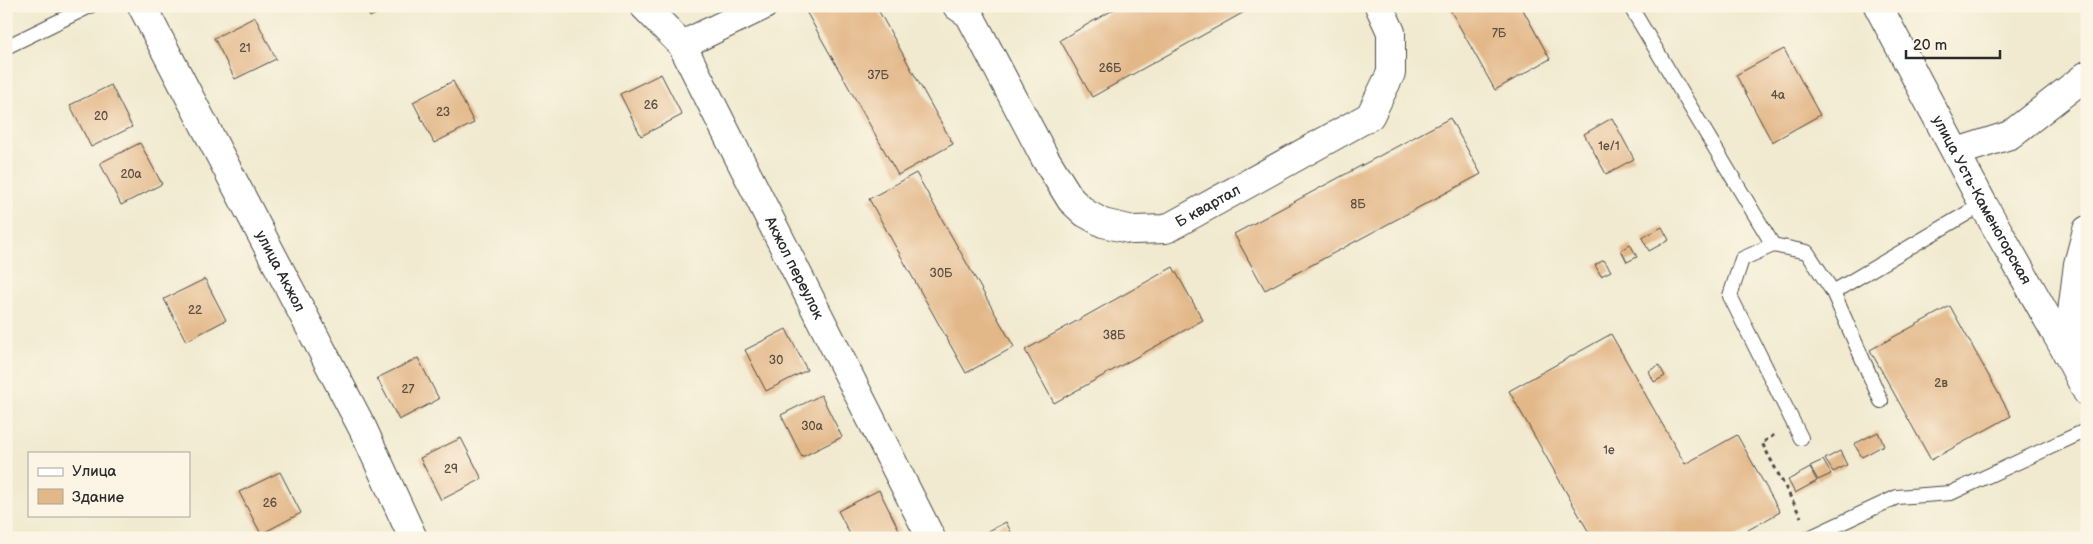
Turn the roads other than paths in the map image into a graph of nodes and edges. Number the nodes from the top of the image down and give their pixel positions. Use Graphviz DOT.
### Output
graph roads {
  1 [pos="90,6"];
  2 [pos="644,6"];
  3 [pos="763,6"];
  4 [pos="1379,6"];
  5 [pos="1630,6"];
  6 [pos="1878,6"];
  7 [pos="149,9"];
  8 [pos="970,9"];
  9 [pos="682,45"];
  10 [pos="6,46"];
  11 [pos="2087,76"];
  12 [pos="1957,152"];
  13 [pos="1983,204"];
  14 [pos="2087,230"];
  15 [pos="1773,245"];
  16 [pos="1834,292"];
  17 [pos="2067,353"];
  18 [pos="2087,392"];
  19 [pos="1881,401"];
  20 [pos="2087,430"];
  21 [pos="1801,438"];
  22 [pos="1810,537"];
  23 [pos="413,538"];
  24 [pos="931,538"];
  1 -- 10 [label="lane"];
  2 -- 9 [label="street, Акжол переулок"];
  3 -- 9 [label="street"];
  4 -- 8 [label="street, Б квартал"];
  5 -- 15 [label="lane"];
  6 -- 12 [label="street, улица Усть-Каменогорская"];
  7 -- 23 [label="street, улица Акжол"];
  9 -- 24 [label="street, Акжол переулок"];
  11 -- 12 [label="street"];
  12 -- 13 [label="street, улица Усть-Каменогорская"];
  13 -- 16 [label="lane"];
  13 -- 17 [label="street, улица Усть-Каменогорская"];
  14 -- 17 [label="street"];
  15 -- 16 [label="lane"];
  15 -- 21 [label="lane"];
  16 -- 19 [label="lane"];
  17 -- 18 [label="street, улица Усть-Каменогорская"];
  20 -- 22 [label="lane"];
}
